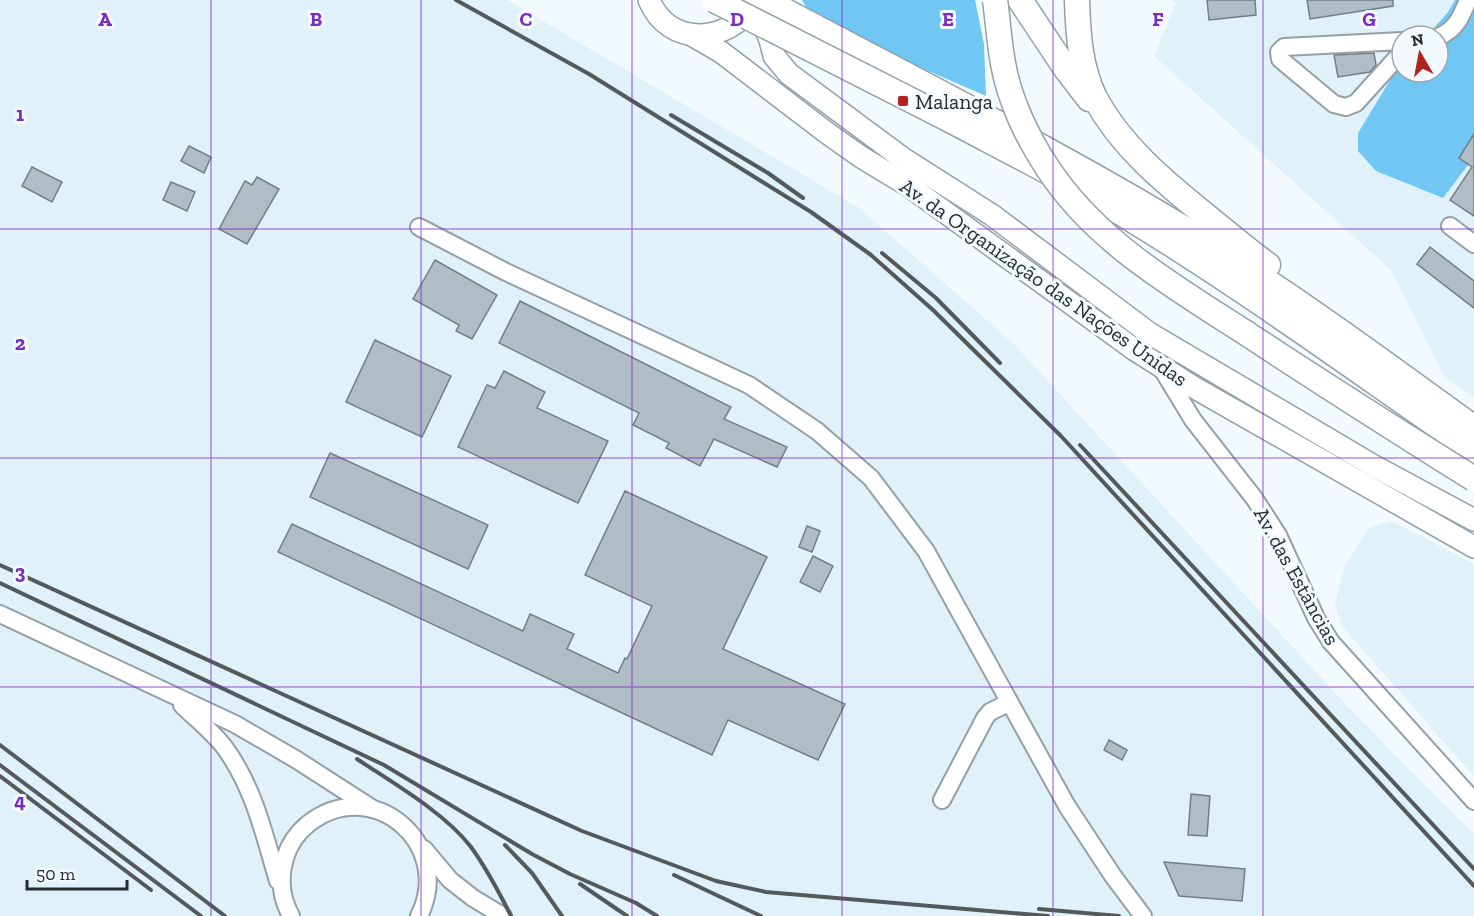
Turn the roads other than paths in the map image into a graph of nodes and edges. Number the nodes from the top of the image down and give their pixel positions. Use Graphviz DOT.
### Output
graph roads {
  1 [pos="649,0"];
  2 [pos="714,0"];
  3 [pos="996,0"];
  4 [pos="1020,0"];
  5 [pos="1077,0"];
  6 [pos="1468,0"];
  7 [pos="758,1"];
  8 [pos="1450,31"];
  9 [pos="690,34"];
  10 [pos="1390,42"];
  11 [pos="1390,65"];
  12 [pos="952,111"];
  13 [pos="1110,120"];
  14 [pos="1450,226"];
  15 [pos="419,227"];
  16 [pos="1474,244"];
  17 [pos="1160,366"];
  18 [pos="1474,428"];
  19 [pos="1474,451"];
  20 [pos="1474,479"];
  21 [pos="1474,520"];
  22 [pos="1474,547"];
  23 [pos="0,614"];
  24 [pos="170,694"];
  25 [pos="1008,703"];
  26 [pos="942,800"];
  27 [pos="1474,801"];
  28 [pos="373,809"];
  29 [pos="416,839"];
  30 [pos="283,897"];
  31 [pos="291,916"];
  32 [pos="419,916"];
  33 [pos="503,916"];
  34 [pos="1143,916"];
  1 -- 9 [label="main road, Av. da Organização das Nações Unidas"];
  2 -- 12 [label="highway, bridge"];
  3 -- 20 [label="highway, bridge"];
  4 -- 13 [label="highway"];
  5 -- 13 [label="highway"];
  6 -- 8 [label="street"];
  7 -- 9 [label="main road"];
  7 -- 12 [label="highway"];
  7 -- 21 [label="main road, Av. da Organização das Nações Unidas"];
  9 -- 17 [label="main road, Av. da Organização das Nações Unidas"];
  10 -- 11 [label="street"];
  12 -- 18 [label="highway"];
  12 -- 19 [label="highway"];
  13 -- 18 [label="highway"];
  14 -- 16 [label="street"];
  15 -- 25 [label="street"];
  17 -- 22 [label="main road, Av. da Organização das Nações Unidas"];
  17 -- 27 [label="street, Av. das Estâncias"];
  23 -- 24 [label="street"];
  24 -- 28 [label="street"];
  24 -- 30 [label="street"];
  25 -- 26 [label="street"];
  25 -- 34 [label="street"];
  28 -- 29 [label="street"];
  28 -- 30 [label="street"];
  29 -- 32 [label="street"];
  29 -- 33 [label="street"];
  30 -- 31 [label="street"];
}
